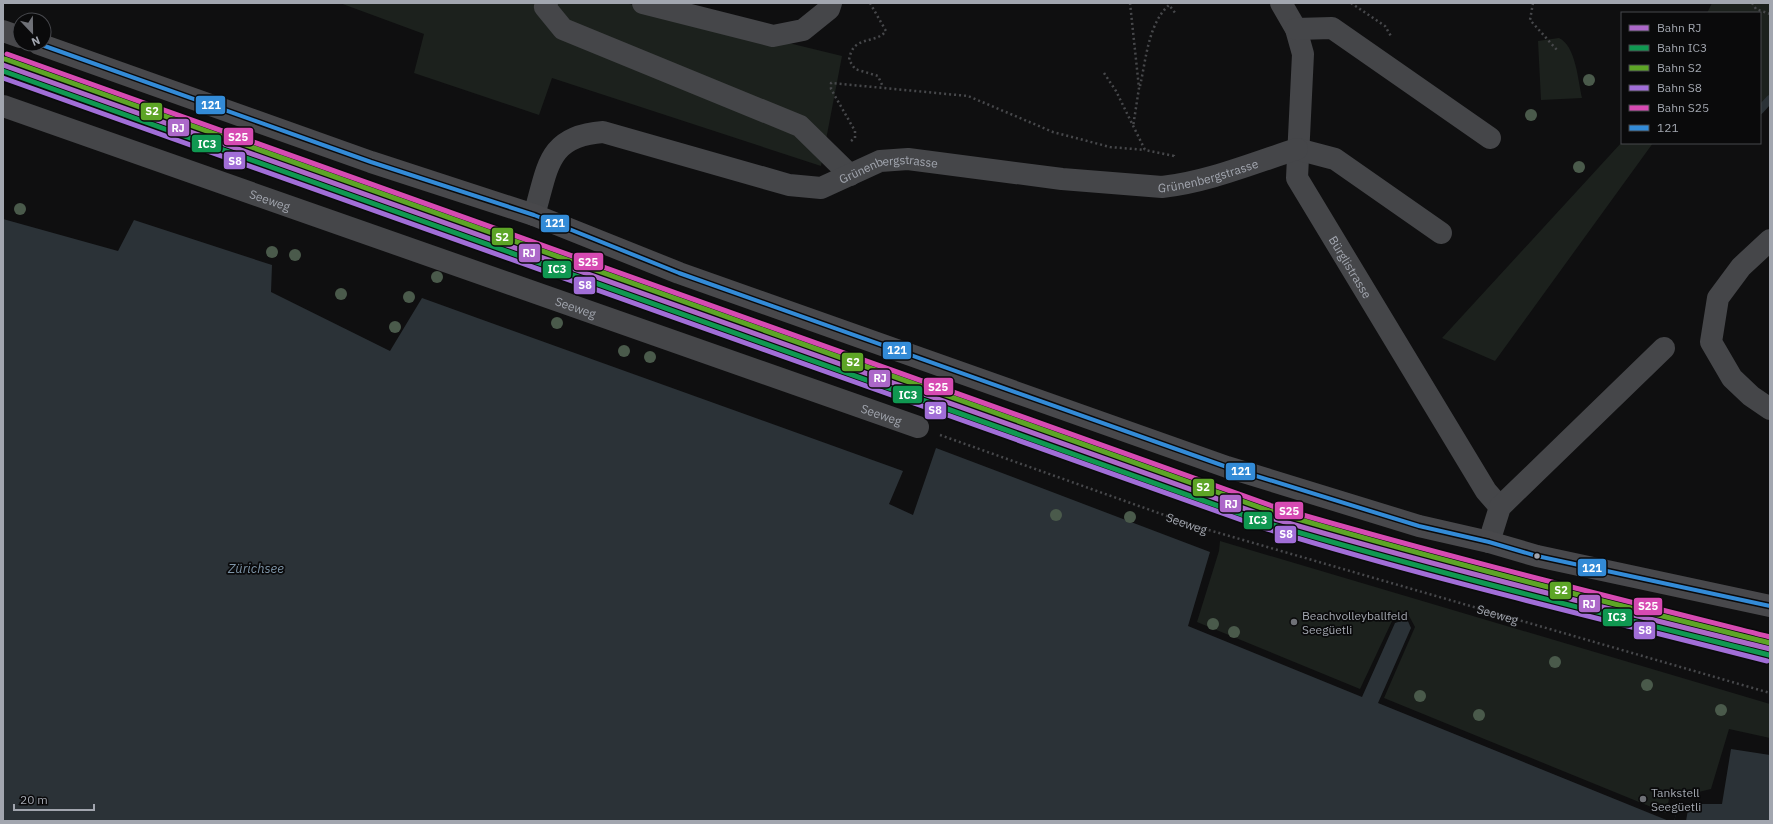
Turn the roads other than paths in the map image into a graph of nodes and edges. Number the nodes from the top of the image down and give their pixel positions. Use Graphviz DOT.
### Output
graph roads {
  1 [pos="546,3"];
  2 [pos="643,3"];
  3 [pos="831,3"];
  4 [pos="1281,3"];
  5 [pos="1296,30"];
  6 [pos="52,49"];
  7 [pos="3,106"];
  8 [pos="1490,138"];
  9 [pos="1297,149"];
  10 [pos="850,175"];
  11 [pos="534,215"];
  12 [pos="1441,233"];
  13 [pos="1770,240"];
  14 [pos="1664,348"];
  15 [pos="1770,409"];
  16 [pos="918,427"];
  17 [pos="1500,507"];
  18 [pos="1489,542"];
  19 [pos="1770,606"];
  1 -- 10 [label="street"];
  2 -- 3 [label="street"];
  4 -- 5 [label="street, Bürglistrasse"];
  5 -- 8 [label="street"];
  5 -- 9 [label="street, Bürglistrasse"];
  6 -- 11 [label="main road"];
  7 -- 16 [label="street, Seeweg"];
  9 -- 10 [label="street, Grünenbergstrasse"];
  9 -- 12 [label="street"];
  9 -- 17 [label="street, Bürglistrasse"];
  10 -- 11 [label="street, Grünenbergstrasse"];
  11 -- 18 [label="main road"];
  13 -- 15 [label="street"];
  14 -- 17 [label="street"];
  17 -- 18 [label="street"];
  18 -- 19 [label="main road"];
}
